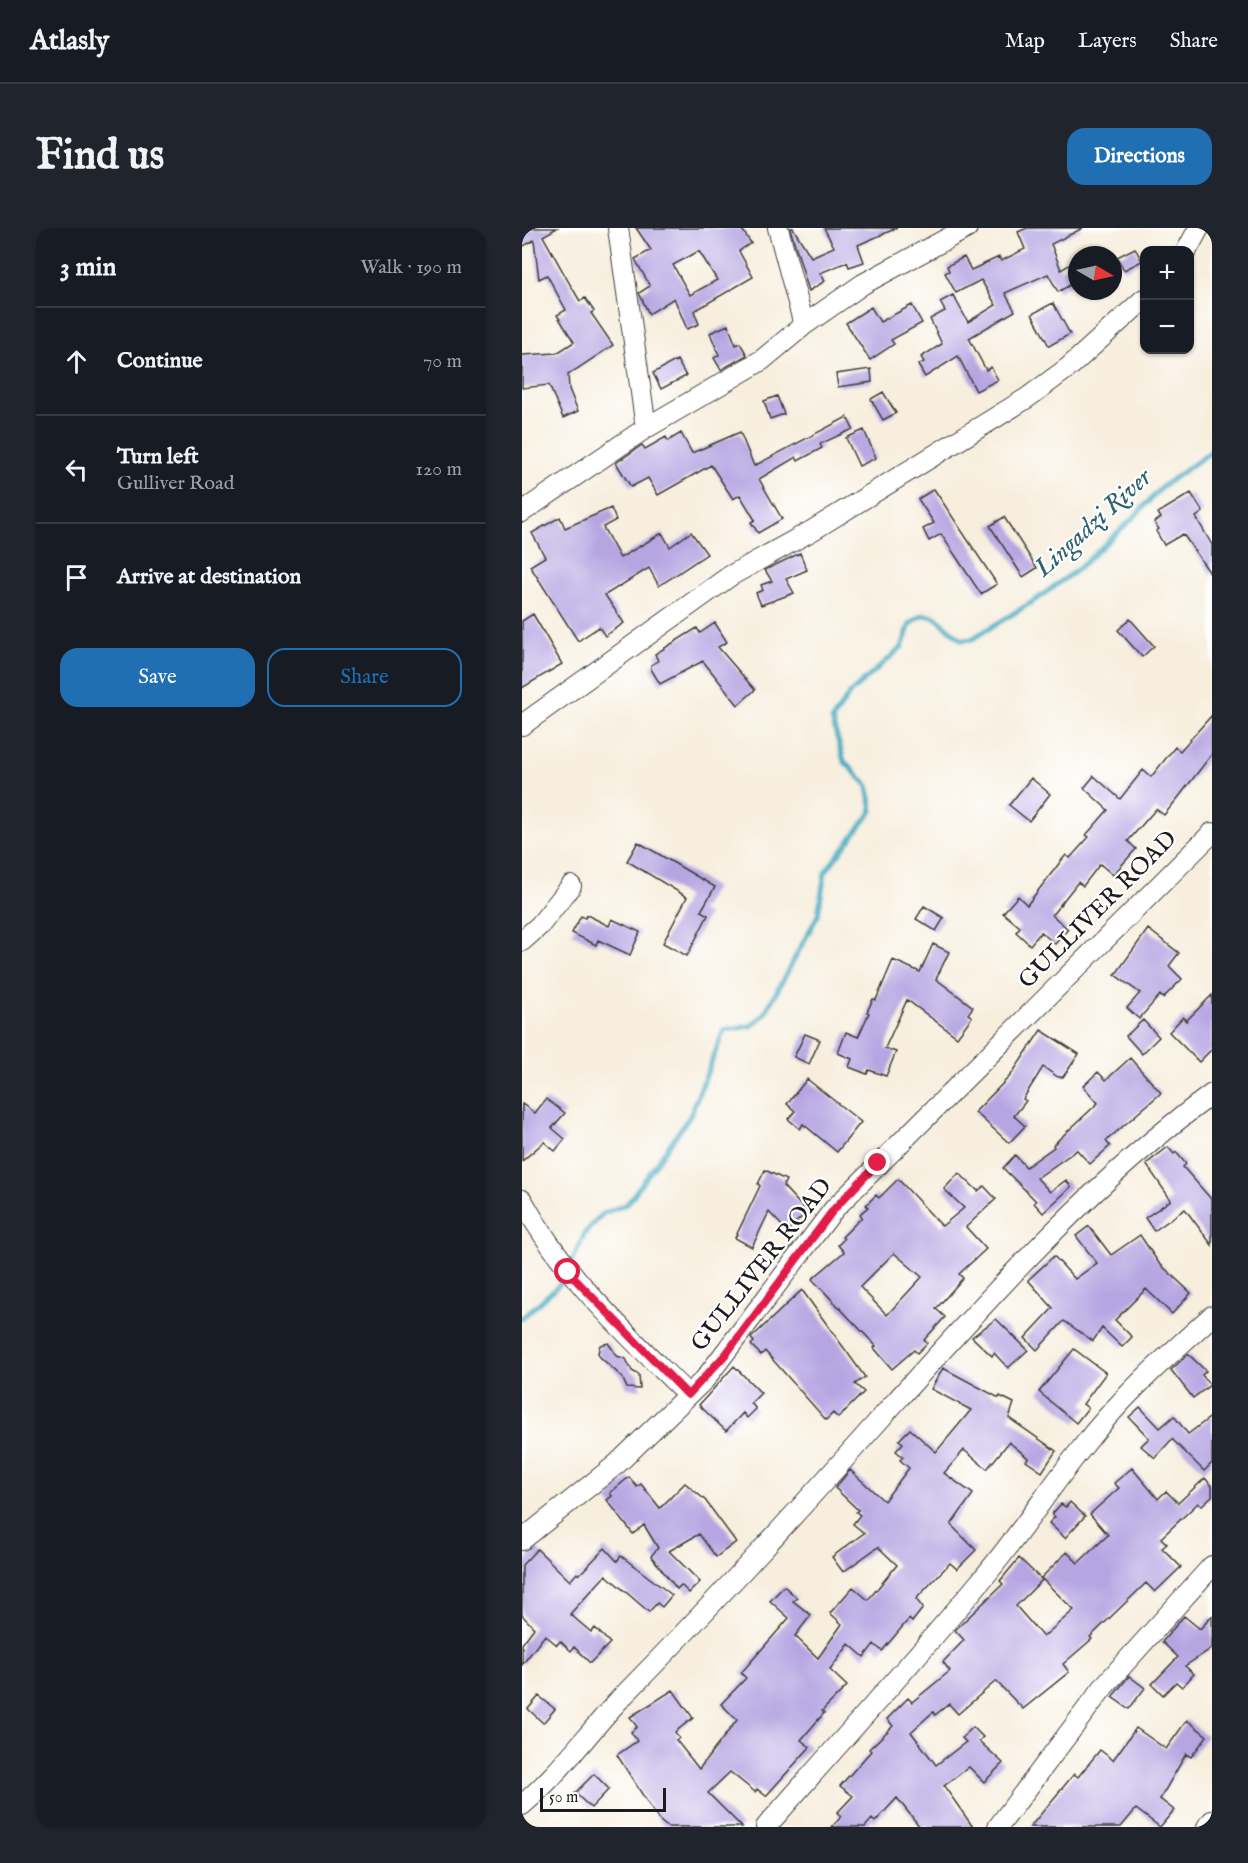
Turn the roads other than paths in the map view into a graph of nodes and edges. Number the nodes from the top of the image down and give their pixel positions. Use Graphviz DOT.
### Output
graph roads {
  1 [pos="618,228"];
  2 [pos="778,228"];
  3 [pos="1199,228"];
  4 [pos="957,230"];
  5 [pos="1189,246"];
  6 [pos="1143,300"];
  7 [pos="804,325"];
  8 [pos="646,428"];
  9 [pos="522,512"];
  10 [pos="522,725"];
  11 [pos="1212,833"];
  12 [pos="571,886"];
  13 [pos="522,941"];
  14 [pos="1212,1094"];
  15 [pos="522,1200"];
  16 [pos="1212,1316"];
  17 [pos="688,1395"];
  18 [pos="522,1540"];
  19 [pos="1212,1566"];
  20 [pos="522,1805"];
  21 [pos="1212,1821"];
  22 [pos="766,1827"];
  23 [pos="998,1827"];
  24 [pos="1207,1827"];
  1 -- 8 [label="street"];
  2 -- 7 [label="street"];
  3 -- 5 [label="street"];
  4 -- 7 [label="street"];
  6 -- 10 [label="street"];
  7 -- 8 [label="street"];
  8 -- 9 [label="street"];
  11 -- 17 [label="street, GULLIVER ROAD"];
  12 -- 13 [label="street"];
  14 -- 20 [label="street"];
  15 -- 17 [label="street"];
  16 -- 22 [label="street"];
  17 -- 18 [label="street, GULLIVER ROAD"];
  19 -- 23 [label="street"];
  21 -- 24 [label="street"];
}
